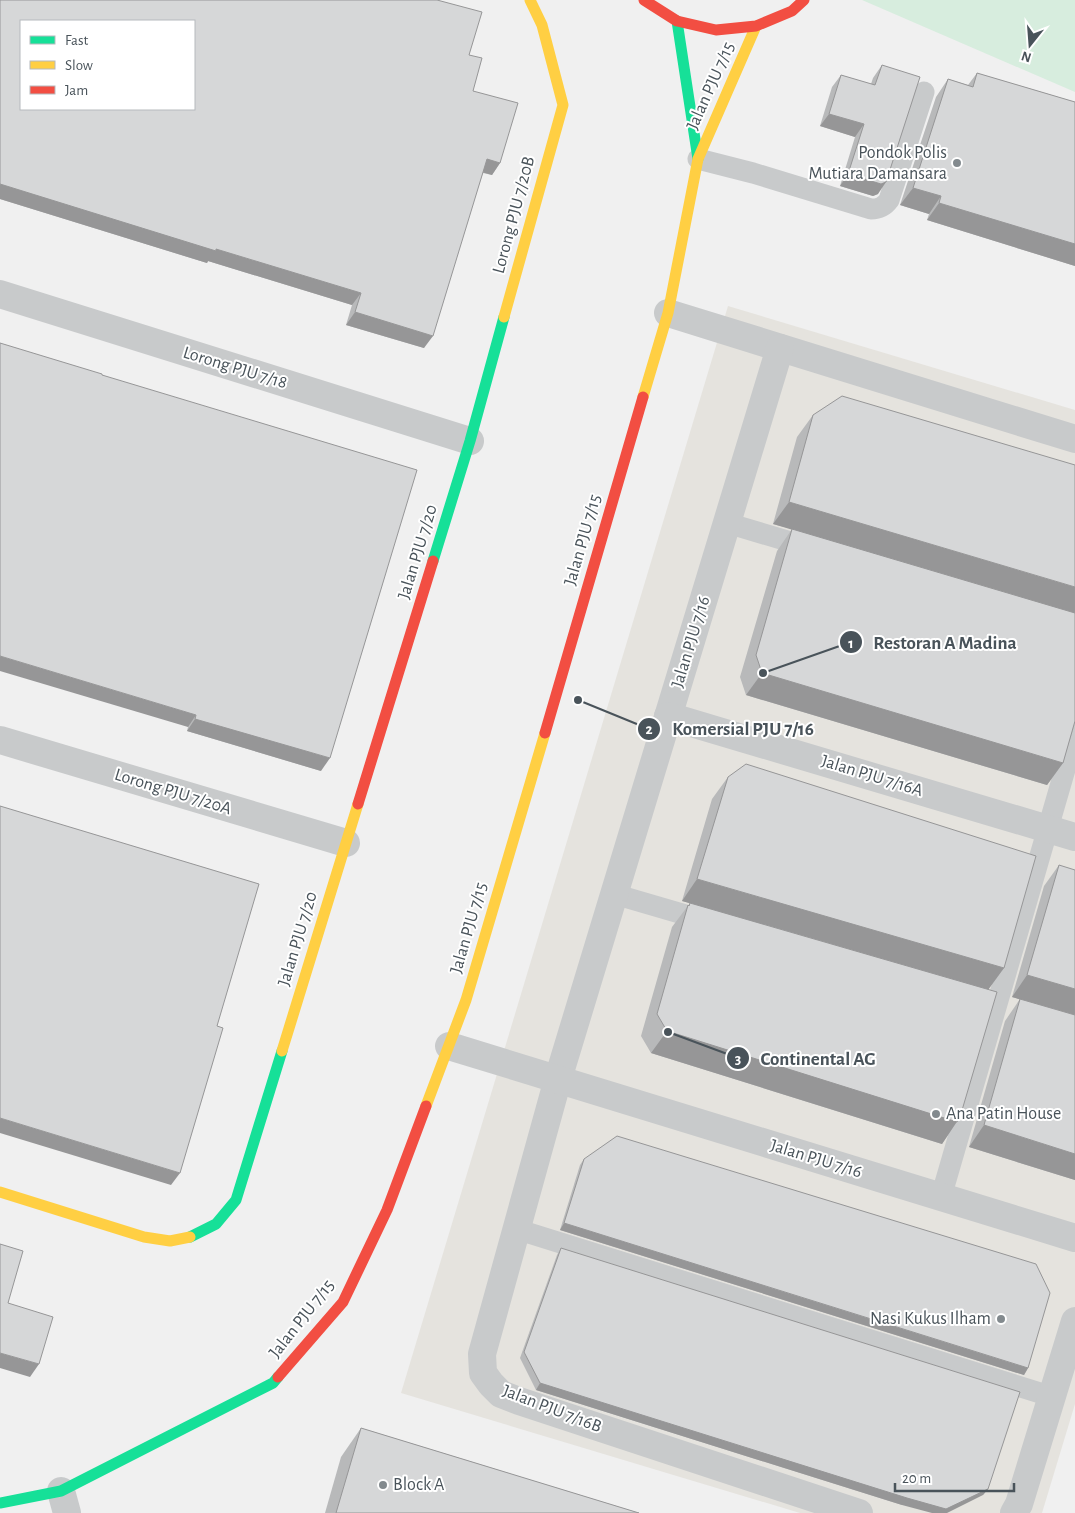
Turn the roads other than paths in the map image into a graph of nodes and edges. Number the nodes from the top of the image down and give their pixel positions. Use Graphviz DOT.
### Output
graph roads {
  1 [pos="530,0"];
  2 [pos="644,0"];
  3 [pos="804,0"];
  4 [pos="676,21"];
  5 [pos="756,26"];
  6 [pos="924,92"];
  7 [pos="698,159"];
  8 [pos="0,294"];
  9 [pos="668,313"];
  10 [pos="780,348"];
  11 [pos="1075,439"];
  12 [pos="470,441"];
  13 [pos="727,523"];
  14 [pos="830,554"];
  15 [pos="668,716"];
  16 [pos="1075,735"];
  17 [pos="0,740"];
  18 [pos="1048,829"];
  19 [pos="1075,837"];
  20 [pos="346,843"];
  21 [pos="614,894"];
  22 [pos="729,927"];
  23 [pos="449,1046"];
  24 [pos="558,1080"];
  25 [pos="0,1192"];
  26 [pos="941,1197"];
  27 [pos="516,1229"];
  28 [pos="1075,1238"];
  29 [pos="1075,1321"];
  30 [pos="1052,1397"];
  31 [pos="64,1502"];
  32 [pos="0,1503"];
  33 [pos="859,1513"];
  34 [pos="1014,1513"];
  1 -- 12 [label="street, Lorong PJU 7/20B"];
  2 -- 4 [label="street"];
  3 -- 5 [label="street"];
  4 -- 5 [label="street"];
  4 -- 7 [label="street, Jalan PJU 7/15"];
  5 -- 7 [label="street, Jalan PJU 7/15"];
  6 -- 7 [label="lane"];
  7 -- 9 [label="street, Jalan PJU 7/15"];
  8 -- 12 [label="street, Lorong PJU 7/18"];
  9 -- 10 [label="street"];
  9 -- 23 [label="street, Jalan PJU 7/15"];
  10 -- 11 [label="street"];
  10 -- 13 [label="street, Jalan PJU 7/16"];
  12 -- 20 [label="street, Jalan PJU 7/20"];
  13 -- 14 [label="lane"];
  13 -- 15 [label="street, Jalan PJU 7/16"];
  15 -- 18 [label="street, Jalan PJU 7/16A"];
  15 -- 21 [label="street, Jalan PJU 7/16"];
  16 -- 18 [label="lane"];
  17 -- 20 [label="street, Lorong PJU 7/20A"];
  18 -- 19 [label="street, Jalan PJU 7/16A"];
  18 -- 26 [label="lane"];
  20 -- 25 [label="street, Jalan PJU 7/20"];
  21 -- 22 [label="lane"];
  21 -- 24 [label="street, Jalan PJU 7/16"];
  23 -- 24 [label="street, Jalan PJU 7/16"];
  23 -- 31 [label="street, Jalan PJU 7/15"];
  24 -- 26 [label="street, Jalan PJU 7/16"];
  24 -- 27 [label="street, Jalan PJU 7/16B"];
  26 -- 28 [label="street, Jalan PJU 7/16"];
  27 -- 30 [label="lane"];
  27 -- 33 [label="street, Jalan PJU 7/16B"];
  29 -- 30 [label="street"];
  30 -- 34 [label="street"];
  31 -- 32 [label="street, Jalan PJU 7/15"];
}
